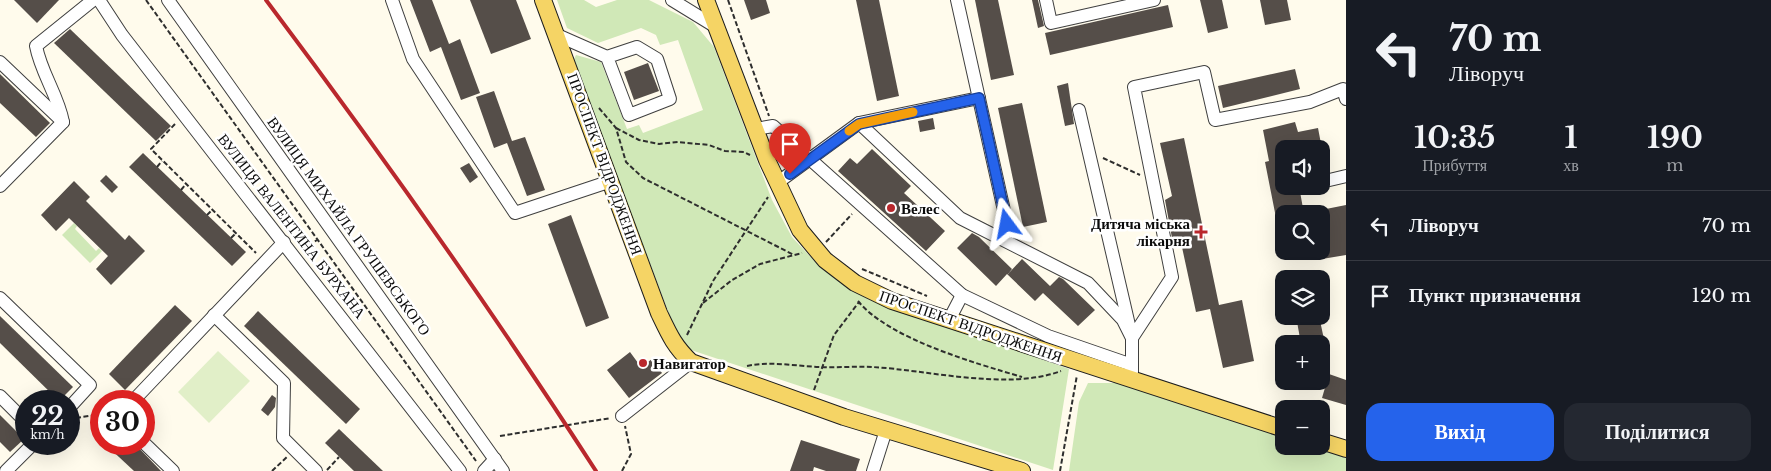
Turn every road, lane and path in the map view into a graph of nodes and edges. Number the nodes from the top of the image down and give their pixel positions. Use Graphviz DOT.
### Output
graph roads {
  1 [pos="93,0"];
  2 [pos="99,0"];
  3 [pos="146,0"];
  4 [pos="168,0"];
  5 [pos="392,0"];
  6 [pos="543,0"];
  7 [pos="672,0"];
  8 [pos="706,0"];
  9 [pos="957,0"];
  10 [pos="1046,0"];
  11 [pos="1154,0"];
  12 [pos="716,27"];
  13 [pos="557,35"];
  14 [pos="607,57"];
  15 [pos="0,62"];
  16 [pos="979,98"];
  17 [pos="1346,99"];
  18 [pos="598,107"];
  19 [pos="1079,110"];
  20 [pos="185,115"];
  21 [pos="63,122"];
  22 [pos="859,124"];
  23 [pos="616,128"];
  24 [pos="755,129"];
  25 [pos="1089,152"];
  26 [pos="811,159"];
  27 [pos="162,161"];
  28 [pos="769,166"];
  29 [pos="157,167"];
  30 [pos="1346,176"];
  31 [pos="1330,180"];
  32 [pos="611,181"];
  33 [pos="1151,181"];
  34 [pos="777,183"];
  35 [pos="186,184"];
  36 [pos="0,186"];
  37 [pos="181,190"];
  38 [pos="861,204"];
  39 [pos="212,210"];
  40 [pos="207,215"];
  41 [pos="1007,224"];
  42 [pos="746,231"];
  43 [pos="236,233"];
  44 [pos="231,238"];
  45 [pos="317,239"];
  46 [pos="284,242"];
  47 [pos="816,250"];
  48 [pos="294,255"];
  49 [pos="794,255"];
  50 [pos="265,262"];
  51 [pos="854,295"];
  52 [pos="962,295"];
  53 [pos="0,298"];
  54 [pos="859,302"];
  55 [pos="701,304"];
  56 [pos="214,315"];
  57 [pos="949,320"];
  58 [pos="1132,338"];
  59 [pos="685,356"];
  60 [pos="1079,364"];
  61 [pos="746,366"];
  62 [pos="821,367"];
  63 [pos="1132,372"];
  64 [pos="1024,378"];
  65 [pos="143,390"];
  66 [pos="0,396"];
  67 [pos="80,396"];
  68 [pos="809,405"];
  69 [pos="15,411"];
  70 [pos="622,416"];
  71 [pos="1275,426"];
  72 [pos="886,430"];
  73 [pos="500,436"];
  74 [pos="1330,444"];
  75 [pos="1346,449"];
  76 [pos="294,450"];
  77 [pos="155,454"];
  78 [pos="22,455"];
  79 [pos="339,457"];
  80 [pos="495,459"];
  81 [pos="481,467"];
  82 [pos="998,468"];
  83 [pos="6,471"];
  84 [pos="173,471"];
  85 [pos="272,471"];
  86 [pos="316,471"];
  87 [pos="326,471"];
  88 [pos="460,471"];
  89 [pos="503,471"];
  90 [pos="622,471"];
  91 [pos="873,471"];
  92 [pos="1022,471"];
  93 [pos="1060,471"];
  1 -- 21 [label="street"];
  2 -- 20 [label="street, ВУЛИЦЯ ВАЛЕНТИНА БУРХАНА"];
  3 -- 45 [label="path"];
  4 -- 80 [label="street, ВУЛИЦЯ МИХАЙЛА ГРУШЕВСЬКОГО"];
  5 -- 32 [label="street"];
  6 -- 13 [label="main road, ПРОСПЕКТ ВІДРОДЖЕННЯ"];
  7 -- 12 [label="street"];
  8 -- 12 [label="main road, ПРОСПЕКТ ВІДРОДЖЕННЯ"];
  9 -- 16 [label="street"];
  10 -- 11 [label="street"];
  12 -- 24 [label="main road, ПРОСПЕКТ ВІДРОДЖЕННЯ"];
  13 -- 14 [label="street"];
  13 -- 32 [label="main road, ПРОСПЕКТ ВІДРОДЖЕННЯ"];
  14 -- 14 [label="street"];
  15 -- 21 [label="street"];
  16 -- 22 [label="street"];
  16 -- 41 [label="street"];
  17 -- 33 [label="street"];
  18 -- 23 [label="path"];
  19 -- 25 [label="street"];
  20 -- 27 [label="path"];
  20 -- 46 [label="street, ВУЛИЦЯ ВАЛЕНТИНА БУРХАНА"];
  21 -- 36 [label="street"];
  22 -- 26 [label="street"];
  22 -- 58 [label="street"];
  23 -- 28 [label="path"];
  23 -- 42 [label="path"];
  24 -- 26 [label="street"];
  24 -- 28 [label="main road, ПРОСПЕКТ ВІДРОДЖЕННЯ"];
  25 -- 33 [label="path"];
  25 -- 58 [label="street"];
  26 -- 34 [label="street"];
  26 -- 38 [label="street"];
  27 -- 29 [label="path"];
  27 -- 35 [label="path"];
  28 -- 34 [label="main road, ПРОСПЕКТ ВІДРОДЖЕННЯ"];
  30 -- 31 [label="street"];
  32 -- 59 [label="main road, ПРОСПЕКТ ВІДРОДЖЕННЯ"];
  33 -- 58 [label="street"];
  34 -- 42 [label="path"];
  34 -- 47 [label="main road, ПРОСПЕКТ ВІДРОДЖЕННЯ"];
  35 -- 37 [label="path"];
  35 -- 39 [label="path"];
  38 -- 47 [label="path"];
  38 -- 52 [label="street"];
  39 -- 40 [label="path"];
  39 -- 43 [label="path"];
  42 -- 49 [label="path"];
  42 -- 55 [label="path"];
  43 -- 44 [label="path"];
  43 -- 50 [label="path"];
  45 -- 48 [label="path"];
  45 -- 81 [label="path"];
  46 -- 48 [label="street, ВУЛИЦЯ ВАЛЕНТИНА БУРХАНА"];
  46 -- 50 [label="street"];
  47 -- 49 [label="path"];
  47 -- 57 [label="main road, ПРОСПЕКТ ВІДРОДЖЕННЯ"];
  48 -- 88 [label="street, ВУЛИЦЯ ВАЛЕНТИНА БУРХАНА"];
  49 -- 55 [label="path"];
  50 -- 56 [label="street"];
  51 -- 54 [label="path"];
  52 -- 57 [label="street"];
  52 -- 63 [label="street"];
  53 -- 67 [label="street"];
  54 -- 62 [label="path"];
  54 -- 64 [label="path"];
  55 -- 59 [label="path"];
  56 -- 65 [label="street"];
  56 -- 76 [label="street"];
  57 -- 60 [label="main road, ПРОСПЕКТ ВІДРОДЖЕННЯ"];
  58 -- 63 [label="street"];
  59 -- 68 [label="main road"];
  59 -- 70 [label="street"];
  60 -- 63 [label="main road, ПРОСПЕКТ ВІДРОДЖЕННЯ"];
  60 -- 64 [label="path"];
  60 -- 93 [label="path"];
  61 -- 62 [label="path"];
  62 -- 64 [label="path"];
  62 -- 68 [label="path"];
  63 -- 71 [label="main road, ПРОСПЕКТ ВІДРОДЖЕННЯ"];
  66 -- 69 [label="street"];
  68 -- 72 [label="main road"];
  70 -- 73 [label="path"];
  70 -- 90 [label="path"];
  72 -- 82 [label="main road"];
  72 -- 91 [label="street"];
  74 -- 75 [label="main road"];
  76 -- 85 [label="path"];
  76 -- 86 [label="street"];
  77 -- 84 [label="street"];
  78 -- 83 [label="street"];
  79 -- 87 [label="path"];
  80 -- 81 [label="street"];
  80 -- 89 [label="street, ВУЛИЦЯ МИХАЙЛА ГРУШЕВСЬКОГО"];
  82 -- 92 [label="main road"];
}
